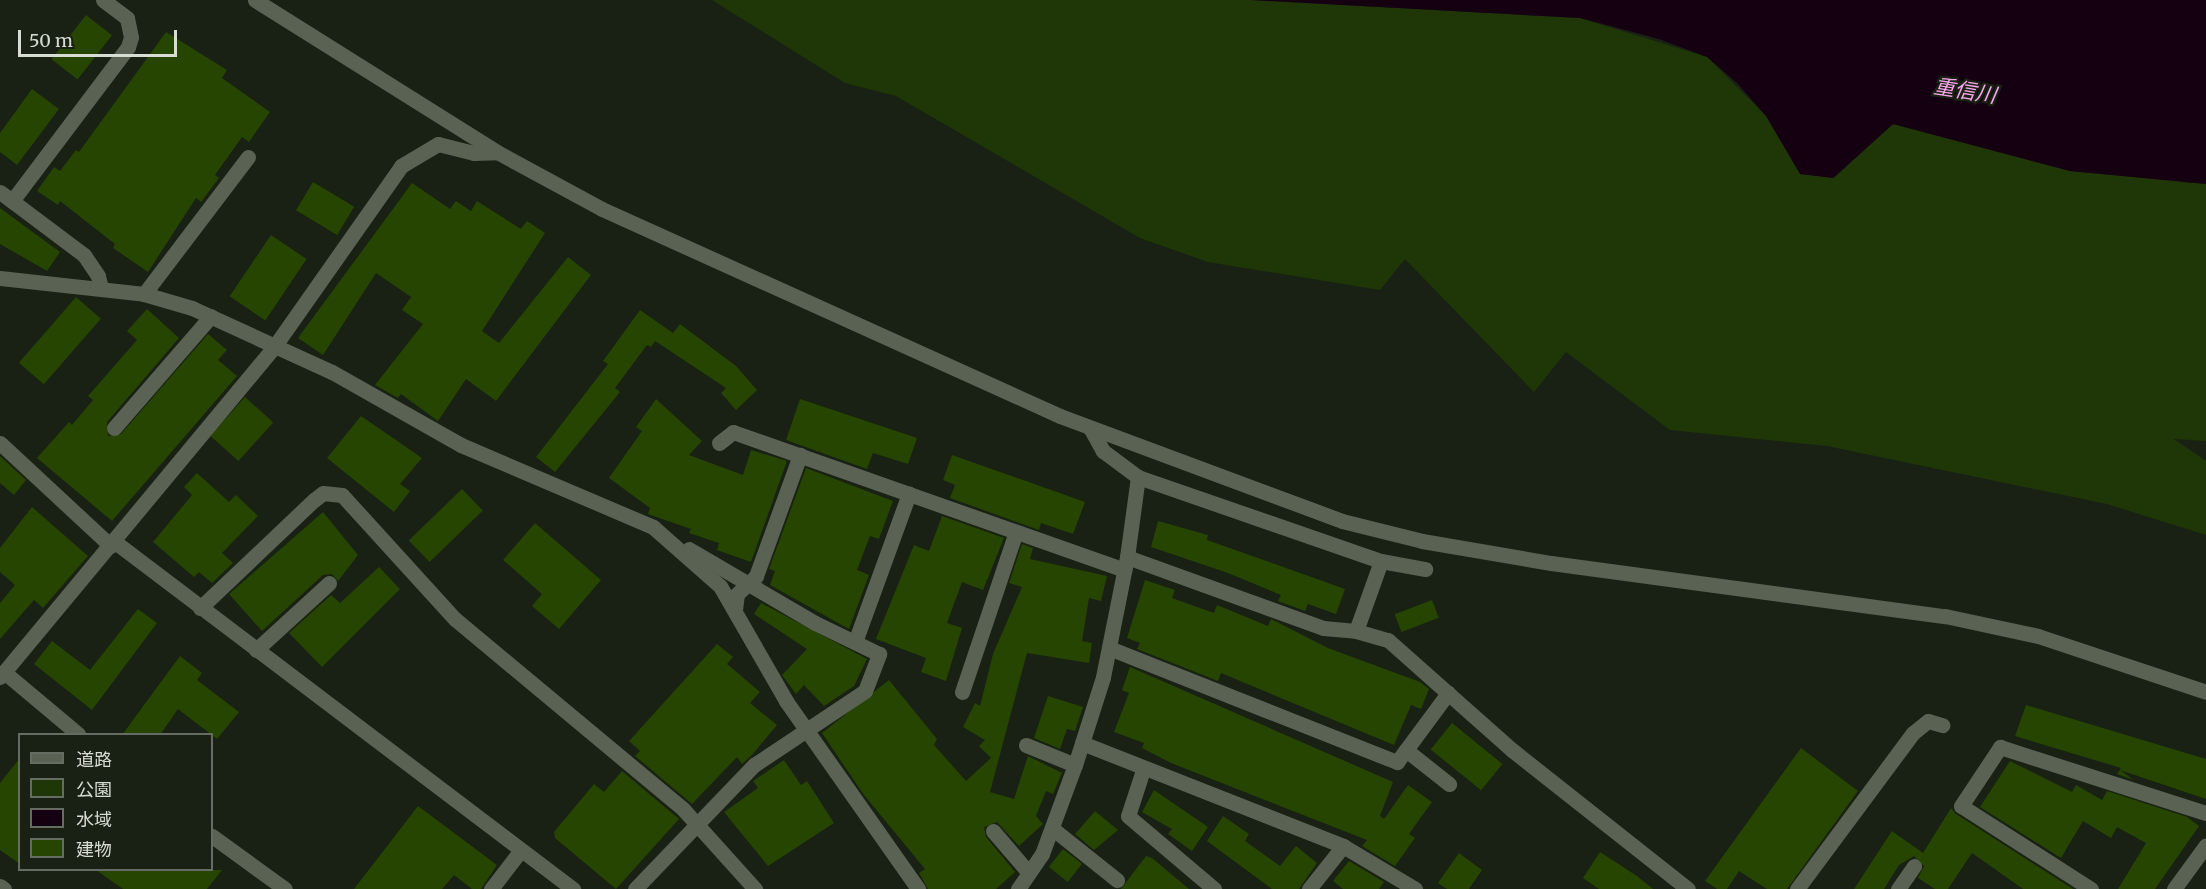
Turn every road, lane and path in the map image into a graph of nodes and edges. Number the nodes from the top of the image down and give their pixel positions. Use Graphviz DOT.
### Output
graph roads {
  1 [pos="103,0"];
  2 [pos="255,0"];
  3 [pos="497,152"];
  4 [pos="248,156"];
  5 [pos="6,196"];
  6 [pos="0,278"];
  7 [pos="100,288"];
  8 [pos="144,294"];
  9 [pos="211,316"];
  10 [pos="273,347"];
  11 [pos="114,428"];
  12 [pos="1090,428"];
  13 [pos="719,443"];
  14 [pos="0,444"];
  15 [pos="800,455"];
  16 [pos="1138,477"];
  17 [pos="909,494"];
  18 [pos="1016,532"];
  19 [pos="113,544"];
  20 [pos="677,547"];
  21 [pos="1380,561"];
  22 [pos="1126,564"];
  23 [pos="1425,569"];
  24 [pos="329,583"];
  25 [pos="749,583"];
  26 [pos="200,608"];
  27 [pos="735,610"];
  28 [pos="1356,631"];
  29 [pos="855,642"];
  30 [pos="1109,648"];
  31 [pos="256,650"];
  32 [pos="2,674"];
  33 [pos="962,692"];
  34 [pos="2206,692"];
  35 [pos="1448,693"];
  36 [pos="1942,726"];
  37 [pos="805,729"];
  38 [pos="76,733"];
  39 [pos="1082,743"];
  40 [pos="1026,746"];
  41 [pos="1406,750"];
  42 [pos="1075,765"];
  43 [pos="1143,770"];
  44 [pos="1449,784"];
  45 [pos="2206,813"];
  46 [pos="697,821"];
  47 [pos="1053,829"];
  48 [pos="993,831"];
  49 [pos="213,837"];
  50 [pos="1343,846"];
  51 [pos="521,850"];
  52 [pos="2204,852"];
  53 [pos="1914,866"];
  54 [pos="1029,873"];
  55 [pos="1117,880"];
  56 [pos="0,886"];
  57 [pos="1906,886"];
  58 [pos="4,889"];
  59 [pos="285,889"];
  60 [pos="491,889"];
  61 [pos="573,889"];
  62 [pos="635,889"];
  63 [pos="755,889"];
  64 [pos="918,889"];
  65 [pos="1018,889"];
  66 [pos="1214,889"];
  67 [pos="1309,889"];
  68 [pos="1415,889"];
  69 [pos="1688,889"];
  70 [pos="1797,889"];
  71 [pos="2091,889"];
  72 [pos="2174,889"];
  1 -- 5 [label="street"];
  2 -- 3 [label="street"];
  3 -- 10 [label="street"];
  3 -- 12 [label="street"];
  4 -- 8 [label="street"];
  5 -- 7 [label="street"];
  6 -- 7 [label="street"];
  7 -- 8 [label="street"];
  8 -- 9 [label="street"];
  9 -- 10 [label="street"];
  9 -- 11 [label="street"];
  10 -- 19 [label="street"];
  10 -- 20 [label="street"];
  12 -- 16 [label="street"];
  12 -- 34 [label="street"];
  13 -- 15 [label="street"];
  14 -- 19 [label="street"];
  15 -- 17 [label="street"];
  15 -- 25 [label="street"];
  16 -- 21 [label="street"];
  16 -- 22 [label="street"];
  17 -- 18 [label="street"];
  17 -- 29 [label="street"];
  18 -- 22 [label="street"];
  18 -- 33 [label="street"];
  19 -- 26 [label="street"];
  19 -- 32 [label="street"];
  20 -- 25 [label="street"];
  20 -- 27 [label="street"];
  21 -- 23 [label="street"];
  21 -- 28 [label="street"];
  22 -- 28 [label="street"];
  22 -- 30 [label="street"];
  24 -- 31 [label="street"];
  25 -- 27 [label="street"];
  25 -- 29 [label="street"];
  26 -- 31 [label="street"];
  26 -- 46 [label="street"];
  27 -- 37 [label="street"];
  28 -- 35 [label="street"];
  29 -- 37 [label="street"];
  30 -- 39 [label="street"];
  30 -- 41 [label="street"];
  31 -- 51 [label="street"];
  32 -- 38 [label="street"];
  35 -- 41 [label="street"];
  35 -- 69 [label="street"];
  36 -- 70 [label="street"];
  37 -- 46 [label="street"];
  37 -- 64 [label="street"];
  39 -- 42 [label="street"];
  39 -- 43 [label="street"];
  40 -- 42 [label="street"];
  41 -- 44 [label="street"];
  42 -- 47 [label="street"];
  43 -- 50 [label="street"];
  43 -- 66 [label="street"];
  45 -- 71 [label="street"];
  46 -- 62 [label="street"];
  46 -- 63 [label="street"];
  47 -- 54 [label="street"];
  47 -- 55 [label="street"];
  48 -- 54 [label="street"];
  49 -- 59 [label="street"];
  50 -- 67 [label="street"];
  50 -- 68 [label="street"];
  51 -- 60 [label="street"];
  51 -- 61 [label="street"];
  52 -- 72 [label="street"];
  53 -- 57 [label="street"];
  54 -- 65 [label="street"];
  56 -- 58 [label="street"];
}
